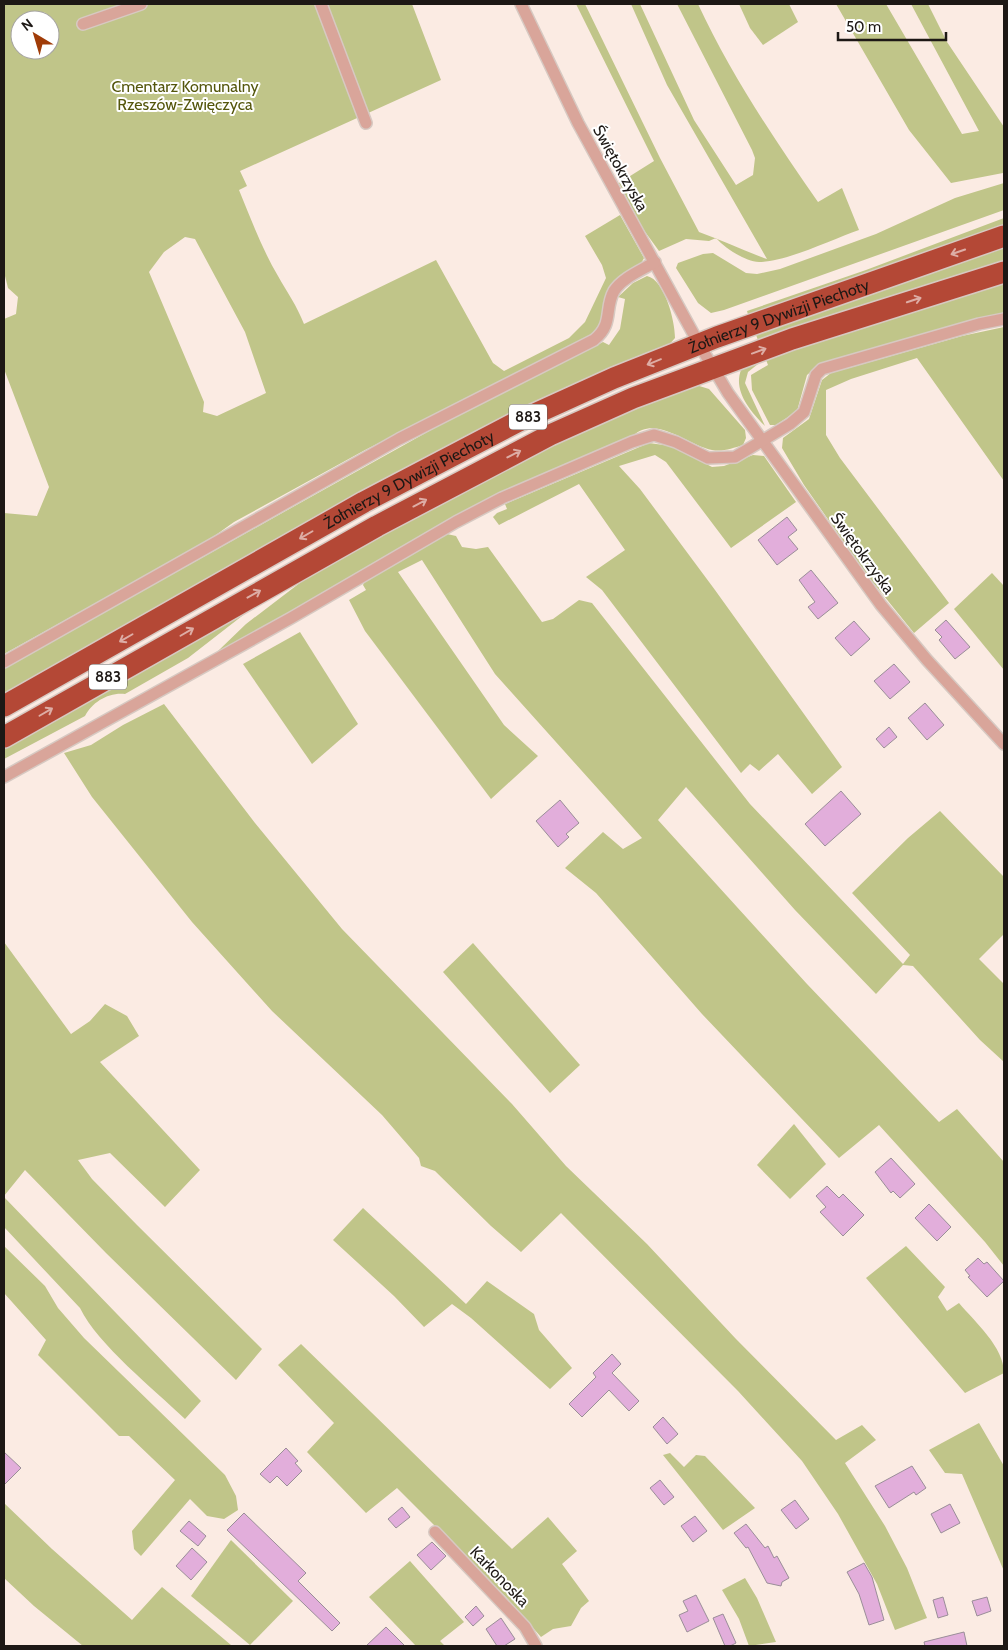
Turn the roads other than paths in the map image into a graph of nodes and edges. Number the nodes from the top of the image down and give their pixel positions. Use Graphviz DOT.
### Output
graph roads {
  1 [pos="141,4"];
  2 [pos="321,4"];
  3 [pos="521,4"];
  4 [pos="83,24"];
  5 [pos="366,123"];
  6 [pos="1004,236"];
  7 [pos="655,262"];
  8 [pos="1004,272"];
  9 [pos="1004,319"];
  10 [pos="699,344"];
  11 [pos="714,368"];
  12 [pos="762,441"];
  13 [pos="4,662"];
  14 [pos="4,706"];
  15 [pos="4,737"];
  16 [pos="1004,744"];
  17 [pos="4,777"];
  18 [pos="435,1532"];
  19 [pos="536,1646"];
  1 -- 4 [label="street"];
  2 -- 5 [label="street"];
  3 -- 7 [label="street, Świętokrzyska"];
  6 -- 10 [label="highway, Żołnierzy 9 Dywizji Piechoty / 883, one-way"];
  7 -- 10 [label="street, Świętokrzyska"];
  7 -- 13 [label="street"];
  11 -- 8 [label="highway, Żołnierzy 9 Dywizji Piechoty / 883, one-way"];
  9 -- 12 [label="street"];
  10 -- 11 [label="street, Świętokrzyska"];
  10 -- 14 [label="highway, Żołnierzy 9 Dywizji Piechoty / 883, one-way"];
  11 -- 12 [label="street, Świętokrzyska"];
  15 -- 11 [label="highway, Żołnierzy 9 Dywizji Piechoty / 883, one-way"];
  12 -- 16 [label="street, Świętokrzyska"];
  12 -- 17 [label="street"];
  18 -- 19 [label="street, Karkonoska"];
}
